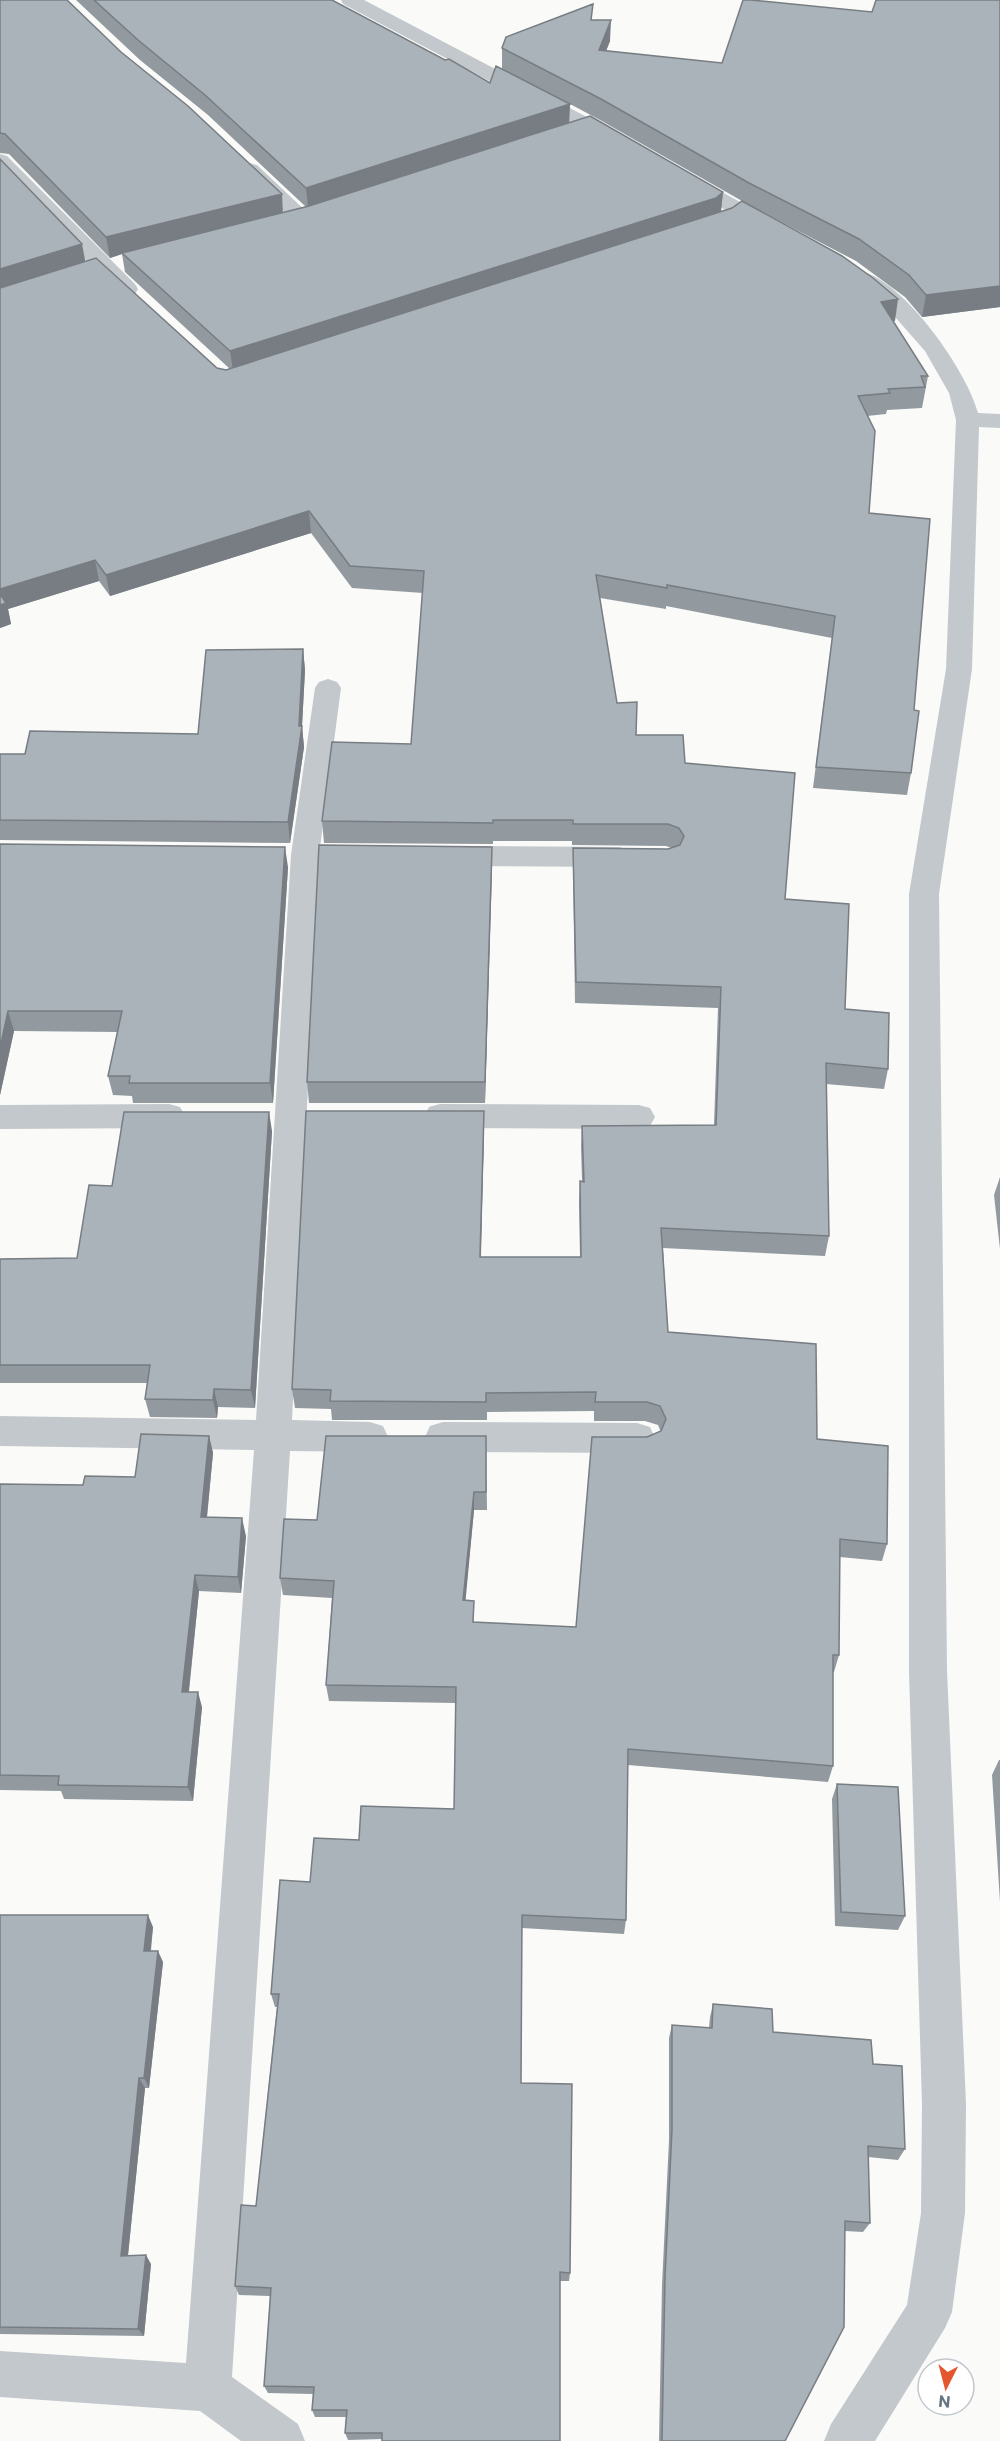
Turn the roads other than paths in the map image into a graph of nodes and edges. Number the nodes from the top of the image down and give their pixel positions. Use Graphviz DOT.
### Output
graph roads {
  1 [pos="350,0"];
  2 [pos="592,126"];
  3 [pos="558,137"];
  4 [pos="234,153"];
  5 [pos="0,160"];
  6 [pos="326,212"];
  7 [pos="303,219"];
  8 [pos="281,224"];
  9 [pos="798,241"];
  10 [pos="126,262"];
  11 [pos="837,262"];
  12 [pos="104,268"];
  13 [pos="83,274"];
  14 [pos="145,306"];
  15 [pos="968,420"];
  16 [pos="1000,422"];
  17 [pos="328,688"];
  18 [pos="421,856"];
  19 [pos="642,857"];
  20 [pos="198,1116"];
  21 [pos="407,1116"];
  22 [pos="0,1117"];
  23 [pos="639,1117"];
  24 [pos="0,1431"];
  25 [pos="273,1437"];
  26 [pos="644,1438"];
  27 [pos="0,2374"];
  28 [pos="208,2388"];
  29 [pos="281,2441"];
  30 [pos="848,2441"];
  1 -- 2 [label="street"];
  2 -- 3 [label="street"];
  2 -- 9 [label="street"];
  4 -- 7 [label="street"];
  5 -- 12 [label="street"];
  6 -- 7 [label="street"];
  7 -- 8 [label="street"];
  10 -- 12 [label="street"];
  11 -- 15 [label="street"];
  12 -- 13 [label="street"];
  12 -- 14 [label="street"];
  15 -- 16 [label="street"];
  15 -- 30 [label="street"];
  17 -- 25 [label="street"];
  18 -- 19 [label="street"];
  20 -- 22 [label="street"];
  21 -- 23 [label="street"];
  24 -- 25 [label="street"];
  25 -- 26 [label="street"];
  25 -- 28 [label="street"];
  27 -- 28 [label="street"];
  28 -- 29 [label="street"];
}
